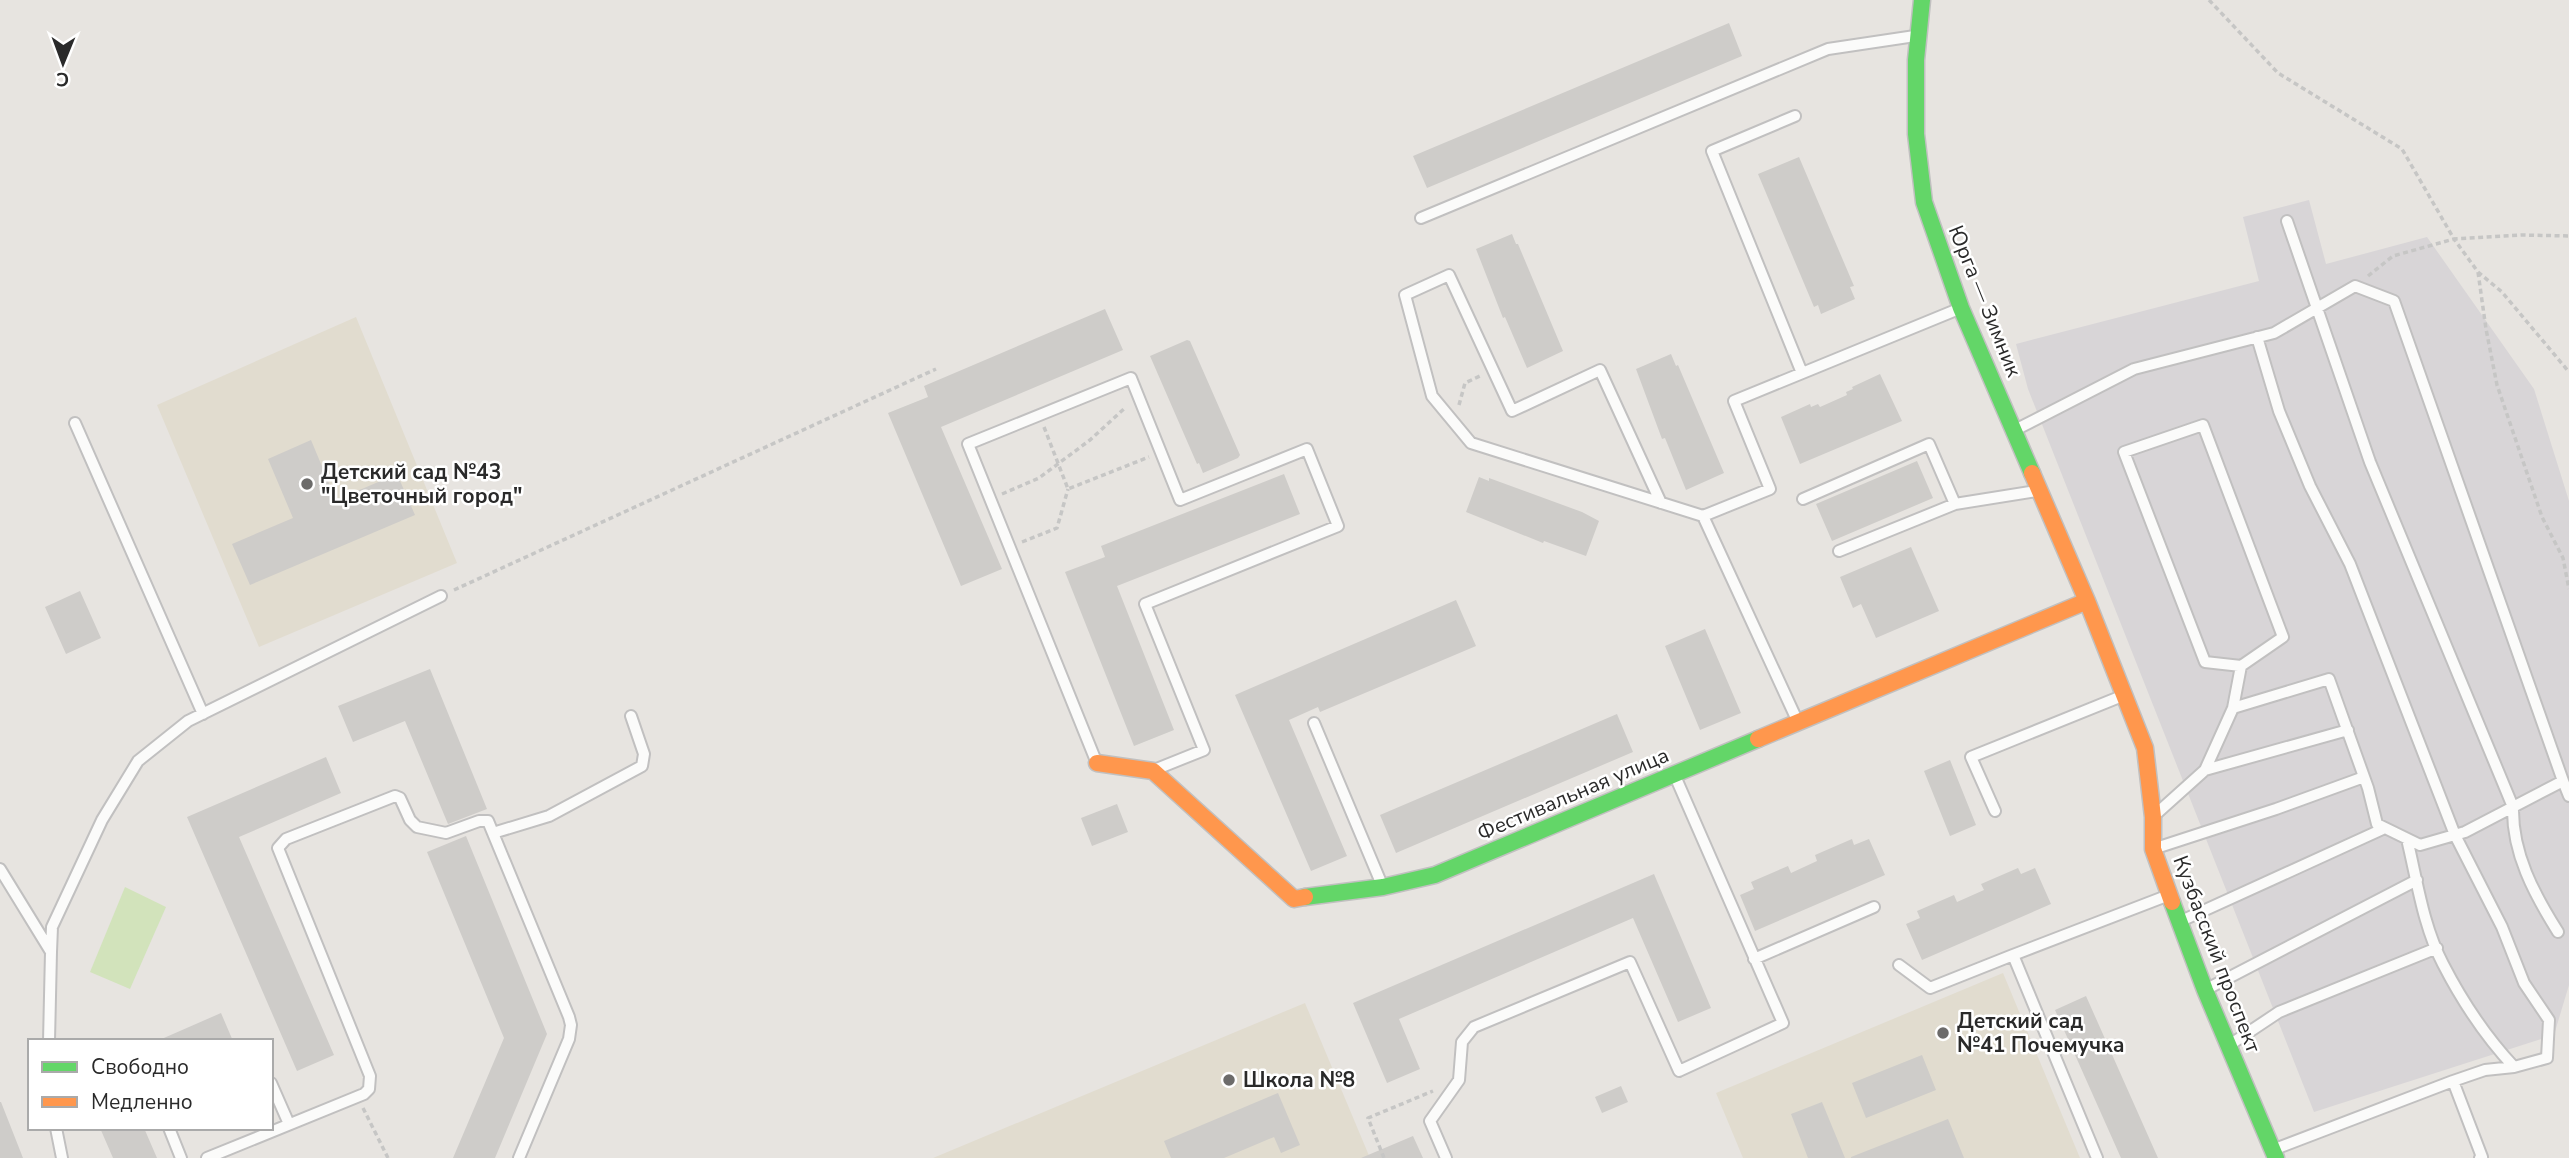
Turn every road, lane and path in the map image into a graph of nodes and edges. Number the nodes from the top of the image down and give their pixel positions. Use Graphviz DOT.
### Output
graph roads {
  1 [pos="1922,0"];
  2 [pos="2209,0"];
  3 [pos="1918,36"];
  4 [pos="1795,117"];
  5 [pos="1420,218"];
  6 [pos="2287,221"];
  7 [pos="2569,236"];
  8 [pos="2454,239"];
  9 [pos="2479,272"];
  10 [pos="2356,286"];
  11 [pos="1961,308"];
  12 [pos="2315,309"];
  13 [pos="2257,337"];
  14 [pos="936,369"];
  15 [pos="1493,370"];
  16 [pos="2569,372"];
  17 [pos="1802,373"];
  18 [pos="1138,396"];
  19 [pos="1039,415"];
  20 [pos="75,423"];
  21 [pos="1454,423"];
  22 [pos="2015,430"];
  23 [pos="1161,452"];
  24 [pos="1058,464"];
  25 [pos="1068,489"];
  26 [pos="2039,491"];
  27 [pos="990,499"];
  28 [pos="1803,499"];
  29 [pos="1661,503"];
  30 [pos="1955,504"];
  31 [pos="1703,516"];
  32 [pos="1010,547"];
  33 [pos="1839,551"];
  34 [pos="2569,589"];
  35 [pos="442,596"];
  36 [pos="2087,601"];
  37 [pos="2241,666"];
  38 [pos="2124,695"];
  39 [pos="2233,708"];
  40 [pos="202,714"];
  41 [pos="631,716"];
  42 [pos="1314,723"];
  43 [pos="1798,723"];
  44 [pos="2348,730"];
  45 [pos="1097,763"];
  46 [pos="2205,770"];
  47 [pos="1153,771"];
  48 [pos="1674,775"];
  49 [pos="2364,777"];
  50 [pos="2563,781"];
  51 [pos="2569,796"];
  52 [pos="2513,807"];
  53 [pos="1995,811"];
  54 [pos="2153,817"];
  55 [pos="2385,828"];
  56 [pos="493,833"];
  57 [pos="2455,835"];
  58 [pos="2407,839"];
  59 [pos="2153,849"];
  60 [pos="0,869"];
  61 [pos="2417,880"];
  62 [pos="1383,887"];
  63 [pos="2169,895"];
  64 [pos="1874,907"];
  65 [pos="2179,922"];
  66 [pos="2558,932"];
  67 [pos="2437,948"];
  68 [pos="51,953"];
  69 [pos="2013,955"];
  70 [pos="1754,959"];
  71 [pos="1899,965"];
  72 [pos="2205,990"];
  73 [pos="49,1039"];
  74 [pos="2230,1045"];
  75 [pos="2514,1067"];
  76 [pos="1459,1080"];
  77 [pos="2453,1081"];
  78 [pos="273,1088"];
  79 [pos="357,1097"];
  80 [pos="289,1124"];
  81 [pos="55,1130"];
  82 [pos="170,1130"];
  83 [pos="2274,1154"];
  84 [pos="62,1158"];
  85 [pos="181,1158"];
  86 [pos="207,1158"];
  87 [pos="388,1158"];
  88 [pos="519,1158"];
  89 [pos="1384,1158"];
  90 [pos="1446,1158"];
  91 [pos="2097,1158"];
  92 [pos="2480,1158"];
  1 -- 3 [label="street, Юрга — Зимник"];
  2 -- 8 [label="path"];
  3 -- 5 [label="lane"];
  3 -- 11 [label="street, Юрга — Зимник"];
  4 -- 17 [label="lane"];
  6 -- 12 [label="lane"];
  7 -- 8 [label="path"];
  8 -- 9 [label="path"];
  8 -- 10 [label="path"];
  9 -- 16 [label="path"];
  9 -- 34 [label="path"];
  10 -- 12 [label="lane"];
  10 -- 50 [label="lane"];
  11 -- 17 [label="lane"];
  11 -- 22 [label="street, Юрга — Зимник"];
  12 -- 13 [label="lane"];
  12 -- 52 [label="lane"];
  13 -- 22 [label="lane"];
  13 -- 57 [label="lane"];
  14 -- 35 [label="path"];
  15 -- 21 [label="path"];
  15 -- 21 [label="lane"];
  15 -- 29 [label="lane"];
  17 -- 31 [label="lane"];
  18 -- 19 [label="lane"];
  18 -- 23 [label="lane"];
  18 -- 24 [label="path"];
  19 -- 24 [label="path"];
  19 -- 27 [label="lane"];
  20 -- 40 [label="lane"];
  21 -- 29 [label="lane"];
  22 -- 26 [label="street, Юрга — Зимник"];
  23 -- 25 [label="path"];
  23 -- 47 [label="lane"];
  24 -- 25 [label="path"];
  24 -- 27 [label="path"];
  25 -- 32 [label="path"];
  26 -- 30 [label="lane"];
  26 -- 36 [label="street, Юрга — Зимник"];
  27 -- 32 [label="lane"];
  28 -- 30 [label="lane"];
  29 -- 31 [label="lane"];
  30 -- 33 [label="lane"];
  31 -- 43 [label="lane"];
  32 -- 45 [label="lane"];
  35 -- 40 [label="lane"];
  36 -- 38 [label="street, Кузбасский проспект"];
  36 -- 43 [label="street, Фестивальная улица"];
  37 -- 37 [label="lane"];
  37 -- 39 [label="lane"];
  38 -- 53 [label="lane"];
  38 -- 54 [label="street, Кузбасский проспект"];
  39 -- 44 [label="lane"];
  39 -- 46 [label="lane"];
  40 -- 68 [label="lane"];
  41 -- 56 [label="lane"];
  42 -- 62 [label="lane"];
  43 -- 48 [label="street, Фестивальная улица"];
  44 -- 46 [label="lane"];
  44 -- 49 [label="lane"];
  45 -- 47 [label="street"];
  46 -- 54 [label="lane"];
  47 -- 62 [label="street, Фестивальная улица"];
  48 -- 62 [label="street, Фестивальная улица"];
  48 -- 70 [label="lane"];
  49 -- 55 [label="lane"];
  49 -- 59 [label="lane"];
  50 -- 51 [label="lane"];
  50 -- 52 [label="lane"];
  52 -- 57 [label="lane"];
  52 -- 66 [label="lane"];
  54 -- 59 [label="street, Кузбасский проспект"];
  55 -- 58 [label="lane"];
  55 -- 65 [label="lane"];
  56 -- 79 [label="lane"];
  56 -- 88 [label="lane"];
  57 -- 58 [label="lane"];
  57 -- 75 [label="lane"];
  58 -- 61 [label="lane"];
  59 -- 63 [label="street, Кузбасский проспект"];
  60 -- 68 [label="lane"];
  61 -- 67 [label="lane"];
  61 -- 72 [label="lane"];
  63 -- 65 [label="street, Кузбасский проспект"];
  63 -- 69 [label="lane"];
  64 -- 70 [label="lane"];
  65 -- 72 [label="street, Кузбасский проспект"];
  67 -- 74 [label="lane"];
  67 -- 75 [label="lane"];
  68 -- 73 [label="lane"];
  69 -- 71 [label="lane"];
  69 -- 91 [label="lane"];
  70 -- 76 [label="lane"];
  72 -- 74 [label="street, Кузбасский проспект"];
  74 -- 83 [label="street, Кузбасский проспект"];
  75 -- 77 [label="lane"];
  76 -- 89 [label="path"];
  76 -- 90 [label="lane"];
  77 -- 83 [label="lane"];
  77 -- 92 [label="lane"];
  78 -- 80 [label="lane"];
  79 -- 80 [label="lane"];
  79 -- 87 [label="path"];
  80 -- 86 [label="lane"];
  81 -- 84 [label="lane"];
  82 -- 85 [label="lane"];
}
